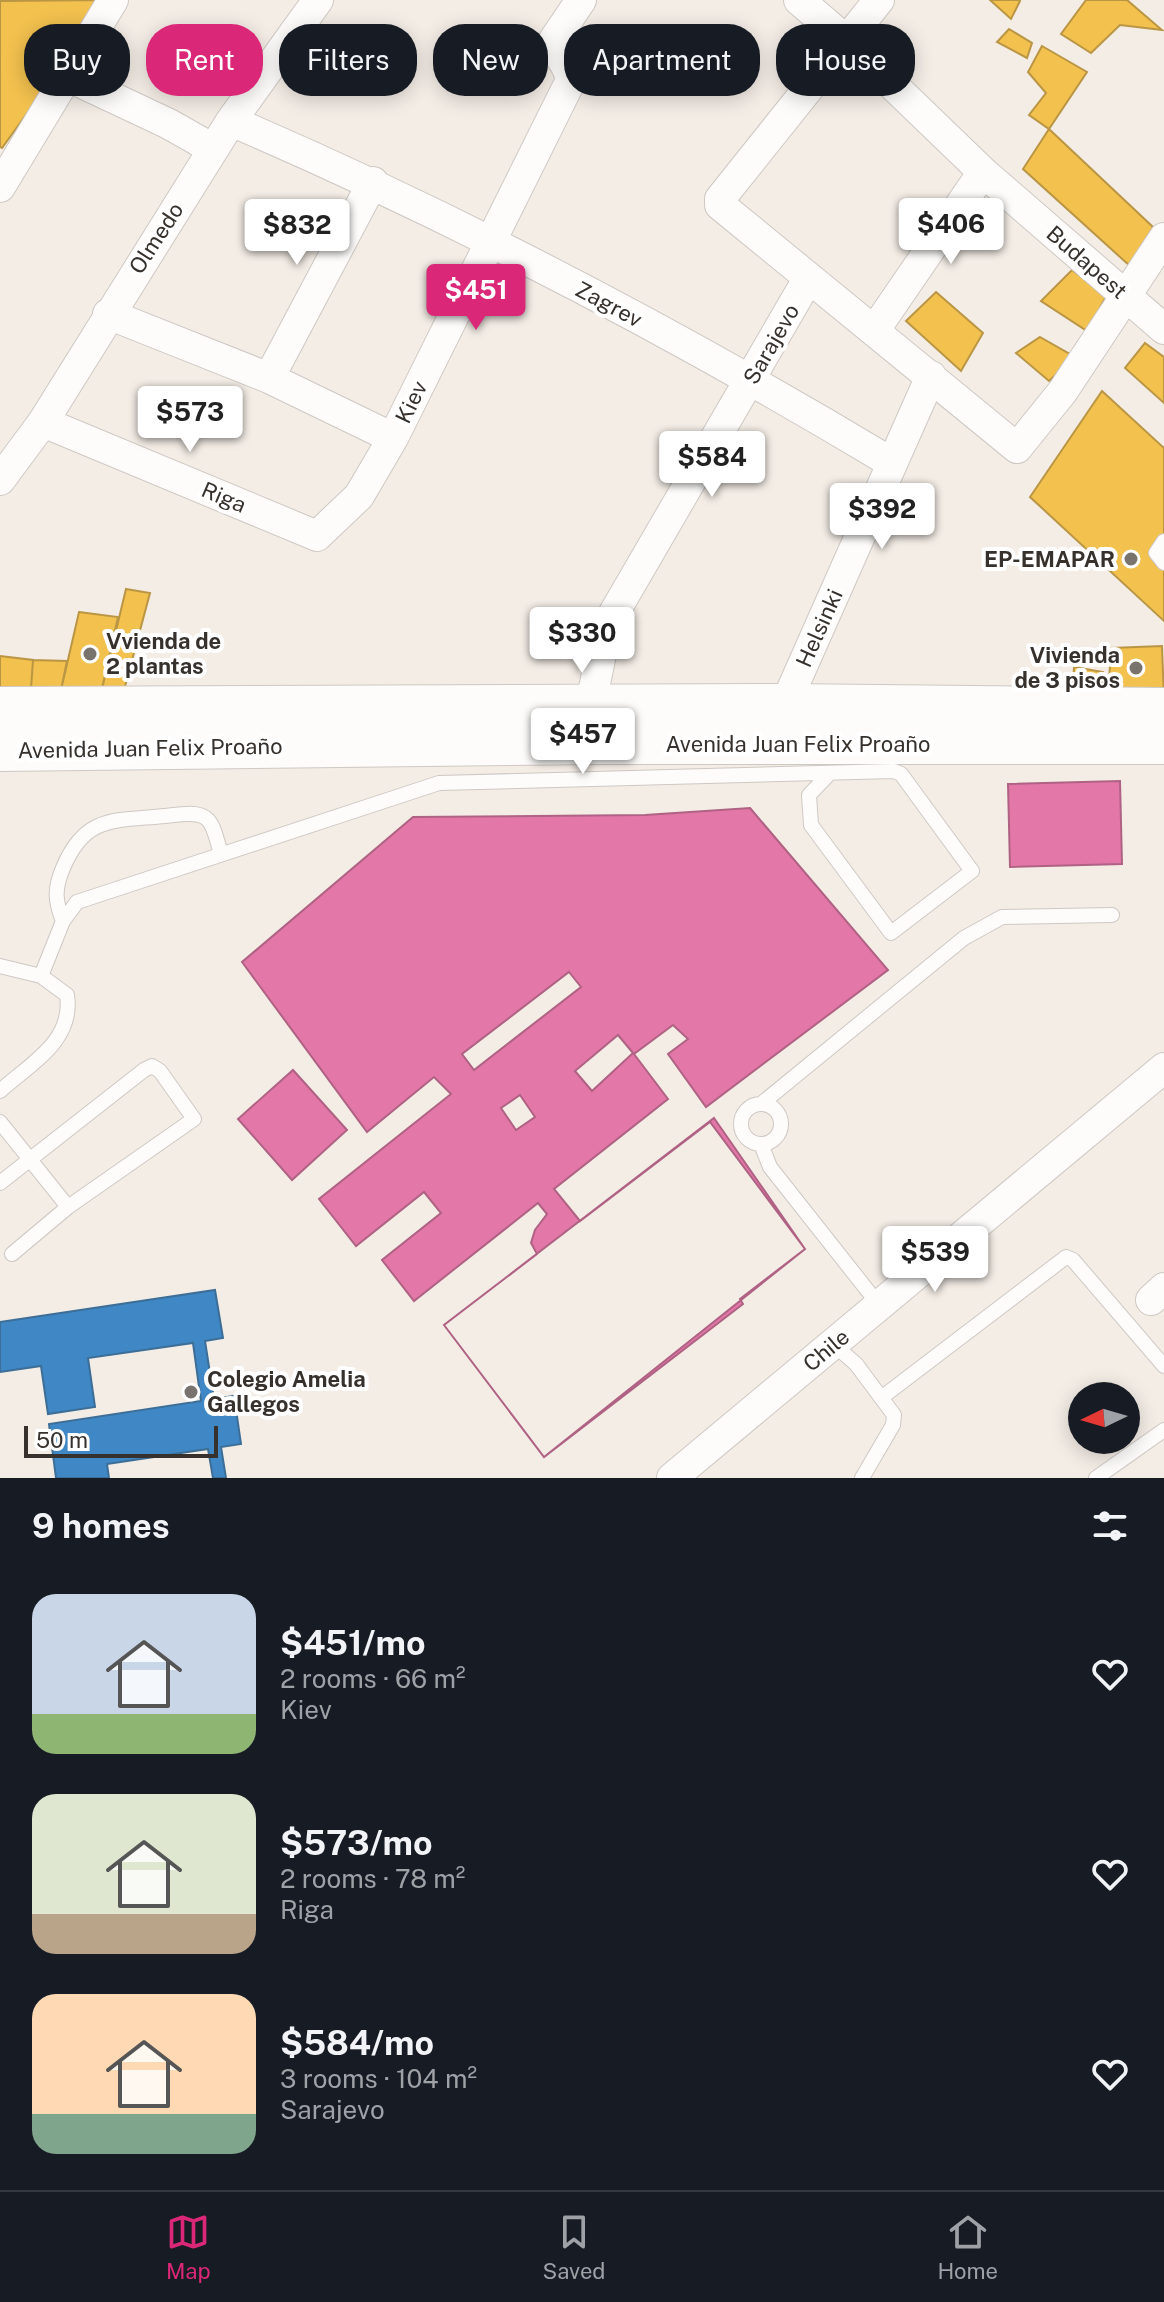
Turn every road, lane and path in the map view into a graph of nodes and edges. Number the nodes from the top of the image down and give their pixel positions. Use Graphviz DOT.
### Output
graph roads {
  1 [pos="113,0"];
  2 [pos="318,0"];
  3 [pos="581,0"];
  4 [pos="799,0"];
  5 [pos="879,0"];
  6 [pos="98,24"];
  7 [pos="827,24"];
  8 [pos="861,24"];
  9 [pos="53,96"];
  10 [pos="110,96"];
  11 [pos="804,96"];
  12 [pos="904,96"];
  13 [pos="231,121"];
  14 [pos="213,149"];
  15 [pos="983,172"];
  16 [pos="373,182"];
  17 [pos="0,187"];
  18 [pos="1164,238"];
  19 [pos="490,241"];
  20 [pos="808,279"];
  21 [pos="1127,296"];
  22 [pos="108,314"];
  23 [pos="1164,329"];
  24 [pos="874,331"];
  25 [pos="931,376"];
  26 [pos="269,378"];
  27 [pos="751,378"];
  28 [pos="43,422"];
  29 [pos="393,438"];
  30 [pos="892,463"];
  31 [pos="0,480"];
  32 [pos="317,536"];
  33 [pos="1164,541"];
  34 [pos="1164,563"];
  35 [pos="785,705"];
  36 [pos="0,708"];
  37 [pos="590,708"];
  38 [pos="1164,709"];
  39 [pos="1164,743"];
  40 [pos="0,750"];
  41 [pos="502,763"];
  42 [pos="830,773"];
  43 [pos="221,853"];
  44 [pos="1112,915"];
  45 [pos="63,921"];
  46 [pos="0,966"];
  47 [pos="41,976"];
  48 [pos="1164,1068"];
  49 [pos="0,1091"];
  50 [pos="761,1104"];
  51 [pos="0,1122"];
  52 [pos="761,1144"];
  53 [pos="28,1161"];
  54 [pos="0,1183"];
  55 [pos="68,1207"];
  56 [pos="12,1254"];
  57 [pos="879,1305"];
  58 [pos="833,1344"];
  59 [pos="1164,1366"];
  60 [pos="881,1398"];
  61 [pos="1164,1430"];
  62 [pos="672,1478"];
  63 [pos="862,1478"];
  64 [pos="1096,1478"];
  1 -- 6 [label="street"];
  2 -- 13 [label="street, Olmedo"];
  3 -- 19 [label="street, Kiev"];
  4 -- 7 [label="street, Budapest"];
  5 -- 8 [label="street"];
  9 -- 17 [label="street"];
  10 -- 14 [label="street"];
  11 -- 20 [label="street"];
  12 -- 15 [label="street, Budapest"];
  13 -- 14 [label="street, Olmedo"];
  13 -- 16 [label="street, Zagrev"];
  14 -- 22 [label="street, Olmedo"];
  15 -- 21 [label="street, Budapest"];
  15 -- 24 [label="street"];
  16 -- 19 [label="street, Zagrev"];
  16 -- 26 [label="street"];
  18 -- 21 [label="street"];
  19 -- 27 [label="street, Zagrev"];
  19 -- 29 [label="street, Kiev"];
  20 -- 24 [label="street"];
  20 -- 27 [label="street, Sarajevo"];
  21 -- 23 [label="street, Budapest"];
  21 -- 25 [label="street"];
  22 -- 26 [label="street"];
  22 -- 28 [label="street, Olmedo"];
  24 -- 25 [label="street"];
  25 -- 30 [label="street, Helsinki"];
  26 -- 29 [label="street"];
  27 -- 30 [label="street, Zagrev"];
  27 -- 37 [label="street, Sarajevo"];
  28 -- 31 [label="street, Olmedo"];
  28 -- 32 [label="street, Riga"];
  29 -- 32 [label="street, Kiev"];
  30 -- 35 [label="street, Helsinki"];
  33 -- 34 [label="lane"];
  35 -- 37 [label="street, Avenida Juan Felix Proaño"];
  35 -- 38 [label="street, Avenida Juan Felix Proaño"];
  36 -- 37 [label="street, Avenida Juan Felix Proaño"];
  39 -- 41 [label="street, Avenida Juan Felix Proaño"];
  40 -- 41 [label="street, Avenida Juan Felix Proaño"];
  41 -- 42 [label="lane"];
  41 -- 43 [label="lane"];
  42 -- 42 [label="lane"];
  43 -- 45 [label="lane"];
  43 -- 45 [label="lane"];
  44 -- 50 [label="lane"];
  45 -- 47 [label="lane"];
  46 -- 47 [label="lane"];
  47 -- 49 [label="lane"];
  48 -- 57 [label="street, Chile"];
  50 -- 52 [label="lane"];
  50 -- 52 [label="lane"];
  51 -- 53 [label="lane"];
  52 -- 57 [label="lane"];
  53 -- 54 [label="lane"];
  53 -- 55 [label="lane"];
  53 -- 55 [label="lane"];
  55 -- 56 [label="lane"];
  57 -- 58 [label="street, Chile"];
  58 -- 60 [label="lane"];
  58 -- 62 [label="street, Chile"];
  59 -- 60 [label="lane"];
  60 -- 63 [label="lane"];
  61 -- 64 [label="lane"];
}
